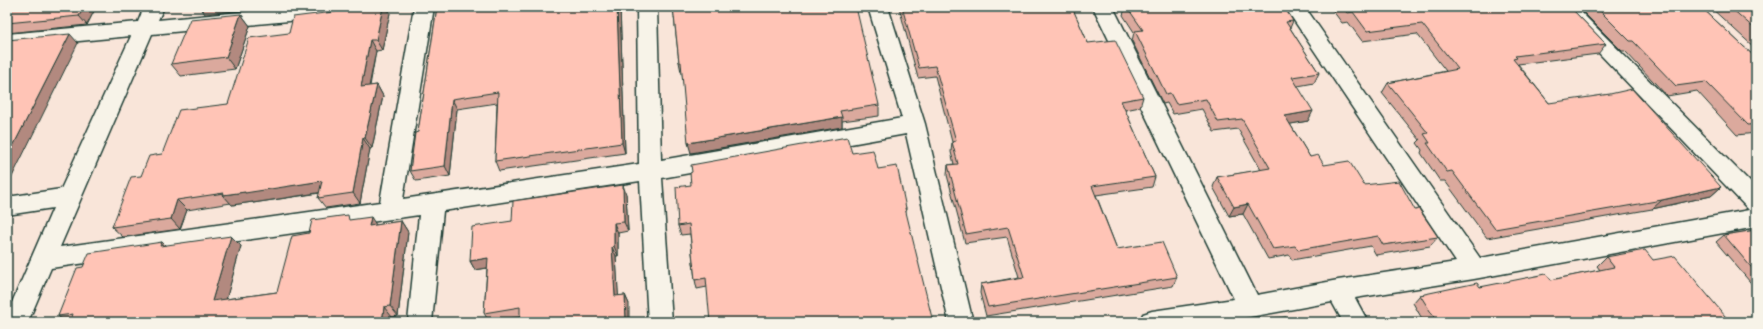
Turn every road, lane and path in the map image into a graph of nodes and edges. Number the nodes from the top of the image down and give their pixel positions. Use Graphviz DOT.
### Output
graph roads {
  1 [pos="154,7"];
  2 [pos="341,7"];
  3 [pos="424,7"];
  4 [pos="647,7"];
  5 [pos="878,7"];
  6 [pos="1103,7"];
  7 [pos="1295,7"];
  8 [pos="1565,7"];
  9 [pos="146,28"];
  10 [pos="7,41"];
  11 [pos="914,124"];
  12 [pos="650,171"];
  13 [pos="69,198"];
  14 [pos="1756,203"];
  15 [pos="432,204"];
  16 [pos="7,206"];
  17 [pos="390,210"];
  18 [pos="1756,218"];
  19 [pos="43,260"];
  20 [pos="1474,269"];
  21 [pos="1338,290"];
  22 [pos="1250,307"];
  23 [pos="16,322"];
  24 [pos="420,322"];
  25 [pos="660,322"];
  26 [pos="961,322"];
  27 [pos="1152,322"];
  28 [pos="1356,322"];
  1 -- 9 [label="street"];
  2 -- 9 [label="street"];
  3 -- 17 [label="street"];
  4 -- 12 [label="street"];
  5 -- 11 [label="street"];
  6 -- 22 [label="street"];
  7 -- 20 [label="street"];
  8 -- 14 [label="street"];
  9 -- 10 [label="street"];
  9 -- 13 [label="street"];
  11 -- 12 [label="street"];
  11 -- 26 [label="street"];
  12 -- 15 [label="street"];
  12 -- 25 [label="street"];
  13 -- 16 [label="street"];
  13 -- 19 [label="street"];
  15 -- 17 [label="street"];
  15 -- 24 [label="street"];
  17 -- 19 [label="street"];
  18 -- 20 [label="street"];
  19 -- 23 [label="street"];
  20 -- 21 [label="street"];
  21 -- 22 [label="street"];
  21 -- 28 [label="street"];
  22 -- 27 [label="street"];
}
